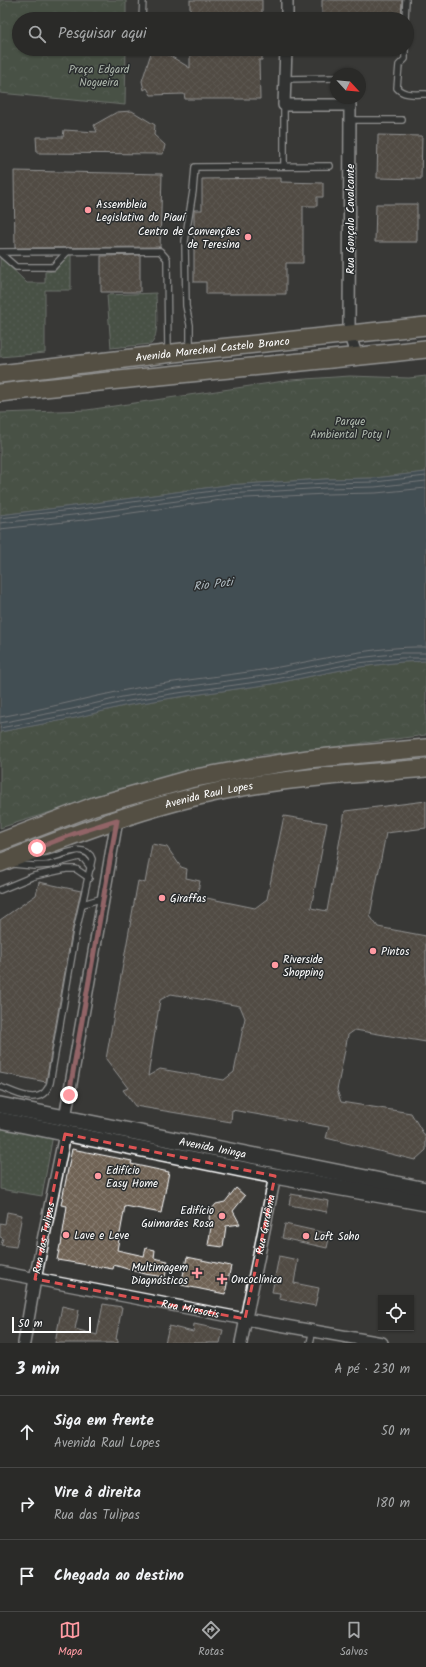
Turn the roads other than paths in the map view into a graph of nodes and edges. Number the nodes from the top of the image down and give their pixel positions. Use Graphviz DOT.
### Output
graph roads {
  1 [pos="143,0"];
  2 [pos="287,0"];
  3 [pos="406,0"];
  4 [pos="142,12"];
  5 [pos="286,12"];
  6 [pos="405,12"];
  7 [pos="286,56"];
  8 [pos="405,56"];
  9 [pos="330,78"];
  10 [pos="285,79"];
  11 [pos="426,94"];
  12 [pos="284,105"];
  13 [pos="350,120"];
  14 [pos="402,120"];
  15 [pos="284,166"];
  16 [pos="330,166"];
  17 [pos="68,251"];
  18 [pos="0,253"];
  19 [pos="426,326"];
  20 [pos="349,333"];
  21 [pos="426,349"];
  22 [pos="190,351"];
  23 [pos="168,353"];
  24 [pos="357,357"];
  25 [pos="79,364"];
  26 [pos="58,367"];
  27 [pos="0,374"];
  28 [pos="82,383"];
  29 [pos="61,386"];
  30 [pos="0,393"];
  31 [pos="426,748"];
  32 [pos="426,768"];
  33 [pos="117,820"];
  34 [pos="0,842"];
  35 [pos="4,861"];
  36 [pos="91,868"];
  37 [pos="89,878"];
  38 [pos="0,890"];
  39 [pos="103,898"];
  40 [pos="83,904"];
  41 [pos="0,1088"];
  42 [pos="0,1105"];
  43 [pos="65,1118"];
  44 [pos="0,1120"];
  45 [pos="65,1134"];
  46 [pos="275,1176"];
  47 [pos="426,1190"];
  48 [pos="426,1203"];
  49 [pos="0,1272"];
  50 [pos="35,1279"];
  51 [pos="245,1319"];
  52 [pos="313,1330"];
  53 [pos="24,1343"];
  54 [pos="241,1343"];
  55 [pos="310,1343"];
  56 [pos="382,1343"];
  1 -- 4 [label="lane"];
  2 -- 5 [label="street"];
  3 -- 6 [label="lane"];
  7 -- 10 [label="street"];
  8 -- 11 [label="lane"];
  9 -- 10 [label="lane"];
  10 -- 12 [label="street"];
  12 -- 13 [label="street, Rua Gonçalo Cavalcante"];
  12 -- 15 [label="lane"];
  13 -- 14 [label="lane"];
  13 -- 20 [label="street, Rua Gonçalo Cavalcante"];
  15 -- 16 [label="lane"];
  15 -- 22 [label="lane"];
  17 -- 18 [label="lane"];
  17 -- 18 [label="lane"];
  17 -- 23 [label="lane"];
  19 -- 20 [label="main road, Avenida Marechal Castelo Branco"];
  20 -- 22 [label="main road, Avenida Marechal Castelo Branco"];
  20 -- 24 [label="street, Rua Gonçalo Cavalcante"];
  21 -- 24 [label="main road, Avenida Marechal Castelo Branco"];
  22 -- 23 [label="main road, Avenida Marechal Castelo Branco"];
  23 -- 25 [label="main road, Avenida Marechal Castelo Branco"];
  24 -- 28 [label="main road, Avenida Marechal Castelo Branco"];
  25 -- 26 [label="main road, Avenida Marechal Castelo Branco"];
  25 -- 28 [label="main road"];
  26 -- 27 [label="main road, Avenida Marechal Castelo Branco"];
  26 -- 29 [label="main road"];
  28 -- 29 [label="main road, Avenida Marechal Castelo Branco"];
  29 -- 30 [label="main road, Avenida Marechal Castelo Branco"];
  31 -- 34 [label="main road, Avenida Raul Lopes"];
  32 -- 33 [label="main road, Avenida Raul Lopes"];
  33 -- 35 [label="main road, Avenida Raul Lopes"];
  33 -- 39 [label="street"];
  35 -- 36 [label="lane"];
  35 -- 36 [label="lane"];
  36 -- 37 [label="lane"];
  37 -- 38 [label="lane"];
  37 -- 40 [label="lane"];
  39 -- 40 [label="lane"];
  39 -- 43 [label="street"];
  40 -- 41 [label="lane"];
  42 -- 43 [label="main road, Avenida Ininga"];
  43 -- 47 [label="main road, Avenida Ininga"];
  44 -- 45 [label="main road, Avenida Ininga"];
  45 -- 46 [label="main road, Avenida Ininga"];
  45 -- 50 [label="street, Rua das Tulipas"];
  46 -- 48 [label="main road, Avenida Ininga"];
  46 -- 51 [label="street, Rua Gardênia"];
  49 -- 50 [label="street, Rua Miosotis"];
  50 -- 51 [label="street, Rua Miosotis"];
  50 -- 53 [label="street, Rua das Tulipas"];
  51 -- 52 [label="street, Rua Miosotis"];
  51 -- 54 [label="street, Rua Gardênia"];
  52 -- 55 [label="lane"];
  52 -- 56 [label="street, Rua Miosotis"];
}
